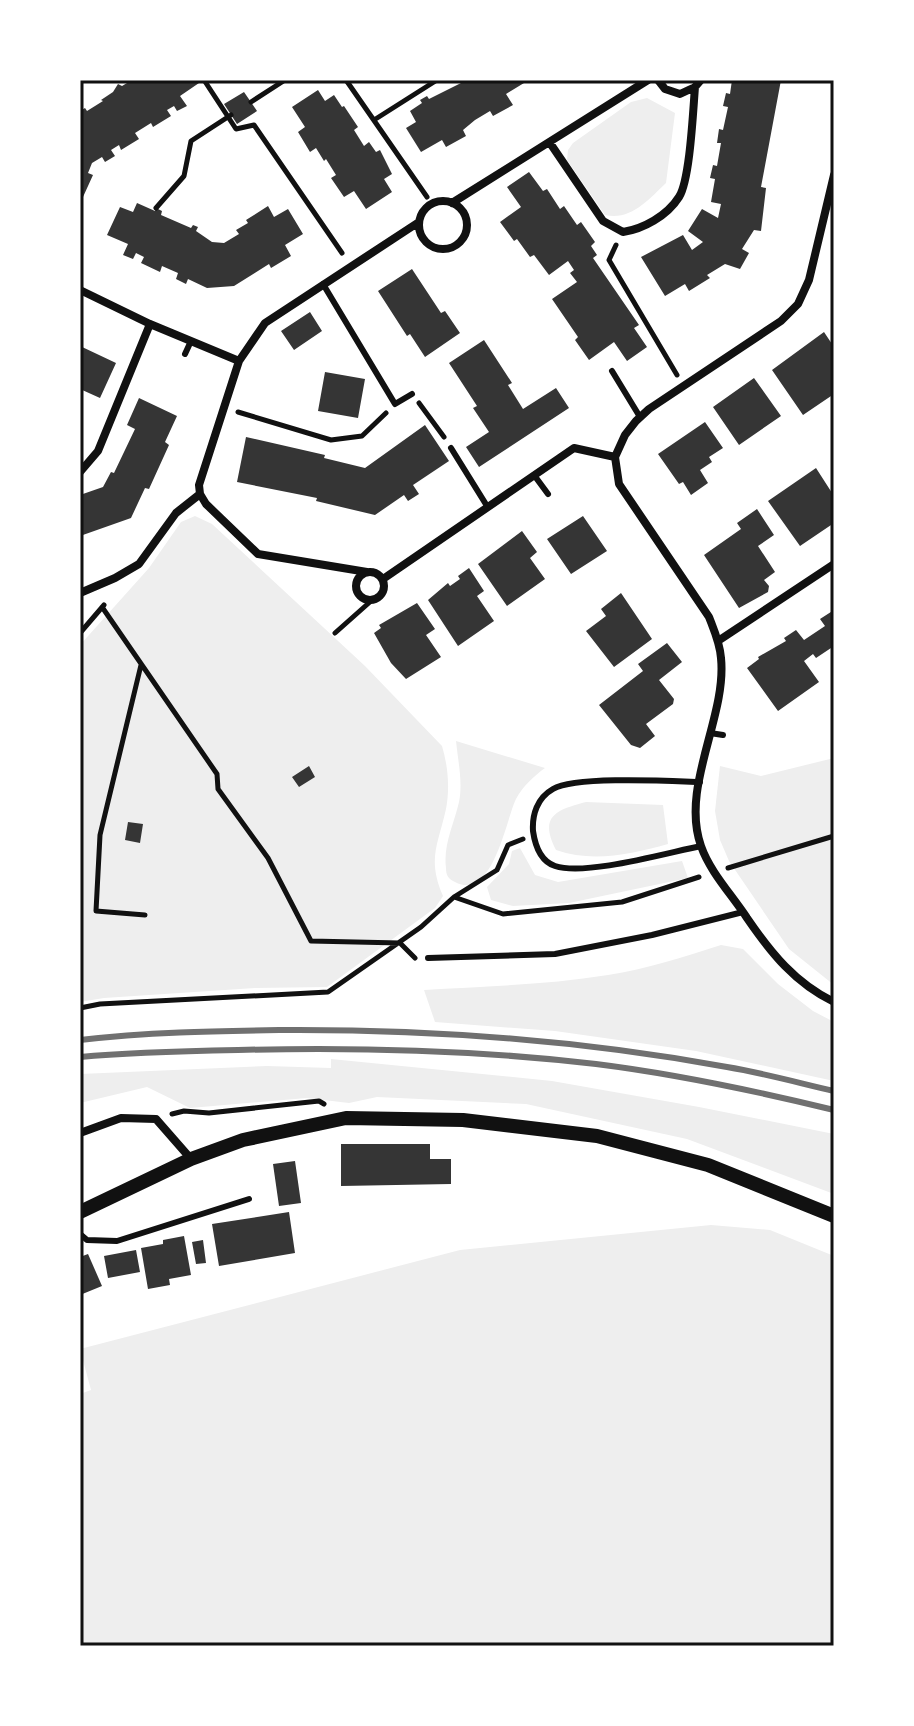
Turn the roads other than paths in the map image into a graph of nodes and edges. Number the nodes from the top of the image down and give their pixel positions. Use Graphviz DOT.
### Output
graph roads {
  1 [pos="648,80"];
  2 [pos="658,80"];
  3 [pos="698,84"];
  4 [pos="550,143"];
  5 [pos="833,181"];
  6 [pos="452,203"];
  7 [pos="419,222"];
  8 [pos="323,284"];
  9 [pos="80,290"];
  10 [pos="150,324"];
  11 [pos="191,341"];
  12 [pos="185,354"];
  13 [pos="239,361"];
  14 [pos="612,371"];
  15 [pos="412,394"];
  16 [pos="640,417"];
  17 [pos="451,448"];
  18 [pos="615,457"];
  19 [pos="80,472"];
  20 [pos="534,475"];
  21 [pos="200,494"];
  22 [pos="548,494"];
  23 [pos="487,506"];
  24 [pos="834,564"];
  25 [pos="367,572"];
  26 [pos="383,579"];
  27 [pos="80,593"];
  28 [pos="718,641"];
  29 [pos="710,733"];
  30 [pos="723,735"];
  31 [pos="700,782"];
  32 [pos="701,846"];
  33 [pos="743,912"];
  34 [pos="428,958"];
  35 [pos="834,1002"];
  36 [pos="80,1133"];
  37 [pos="191,1159"];
  38 [pos="249,1199"];
  39 [pos="80,1212"];
  40 [pos="834,1216"];
  41 [pos="80,1234"];
  1 -- 4 [label="street"];
  2 -- 3 [label="street"];
  3 -- 4 [label="street"];
  4 -- 6 [label="street"];
  5 -- 16 [label="street"];
  6 -- 7 [label="street"];
  6 -- 7 [label="street"];
  7 -- 8 [label="street"];
  8 -- 13 [label="street"];
  8 -- 15 [label="lane"];
  9 -- 10 [label="street"];
  10 -- 11 [label="street"];
  10 -- 19 [label="street"];
  11 -- 12 [label="lane"];
  11 -- 13 [label="street"];
  13 -- 21 [label="street"];
  14 -- 16 [label="lane"];
  16 -- 18 [label="street"];
  17 -- 23 [label="lane"];
  18 -- 20 [label="street"];
  18 -- 28 [label="street"];
  20 -- 22 [label="lane"];
  20 -- 23 [label="street"];
  21 -- 25 [label="street"];
  21 -- 27 [label="street"];
  23 -- 26 [label="street"];
  24 -- 28 [label="street"];
  25 -- 26 [label="street"];
  25 -- 26 [label="street"];
  28 -- 29 [label="street"];
  29 -- 30 [label="lane"];
  29 -- 31 [label="street"];
  31 -- 32 [label="street"];
  31 -- 32 [label="lane"];
  32 -- 33 [label="street"];
  33 -- 34 [label="lane"];
  33 -- 35 [label="street"];
  36 -- 37 [label="street"];
  37 -- 39 [label="street"];
  37 -- 40 [label="street"];
  38 -- 41 [label="lane"];
}
